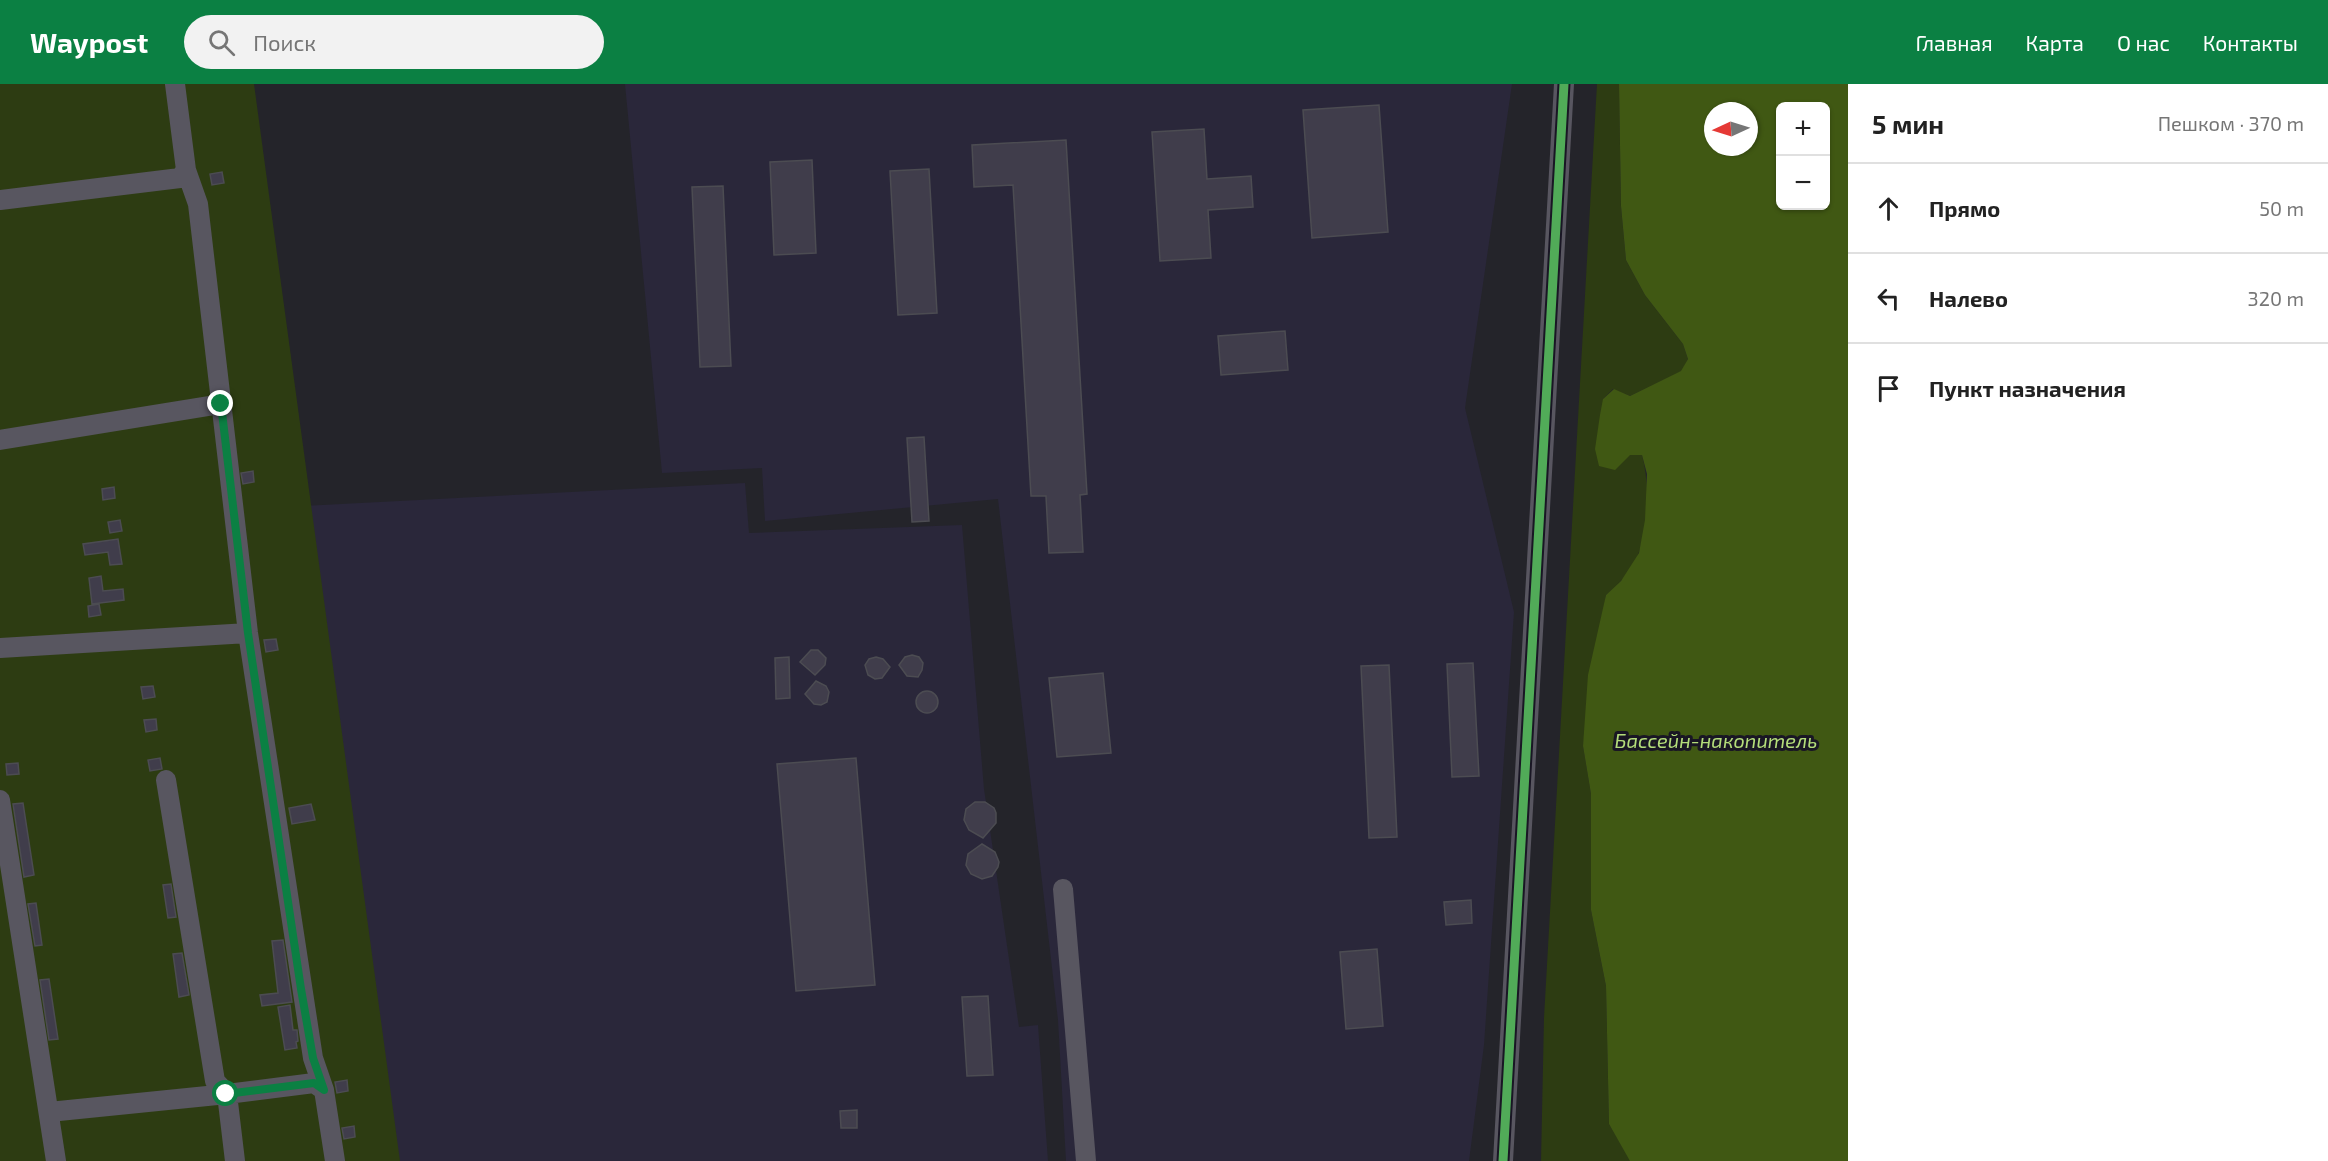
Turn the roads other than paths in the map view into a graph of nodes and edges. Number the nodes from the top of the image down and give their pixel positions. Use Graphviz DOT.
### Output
graph roads {
  1 [pos="175,84"];
  2 [pos="1564,84"];
  3 [pos="186,170"];
  4 [pos="0,200"];
  5 [pos="221,404"];
  6 [pos="0,440"];
  7 [pos="248,633"];
  8 [pos="0,648"];
  9 [pos="166,780"];
  10 [pos="0,800"];
  11 [pos="1063,889"];
  12 [pos="324,1090"];
  13 [pos="226,1094"];
  14 [pos="49,1112"];
  15 [pos="56,1161"];
  16 [pos="235,1161"];
  17 [pos="335,1161"];
  18 [pos="1086,1161"];
  19 [pos="1503,1161"];
  1 -- 3 [label="street"];
  2 -- 19 [label="street"];
  3 -- 4 [label="street"];
  3 -- 5 [label="street"];
  5 -- 6 [label="street"];
  5 -- 7 [label="street"];
  7 -- 8 [label="street"];
  7 -- 12 [label="street"];
  9 -- 13 [label="street"];
  10 -- 14 [label="street"];
  11 -- 18 [label="street"];
  12 -- 13 [label="street"];
  12 -- 17 [label="street"];
  13 -- 14 [label="street"];
  13 -- 16 [label="street"];
  14 -- 15 [label="street"];
}
